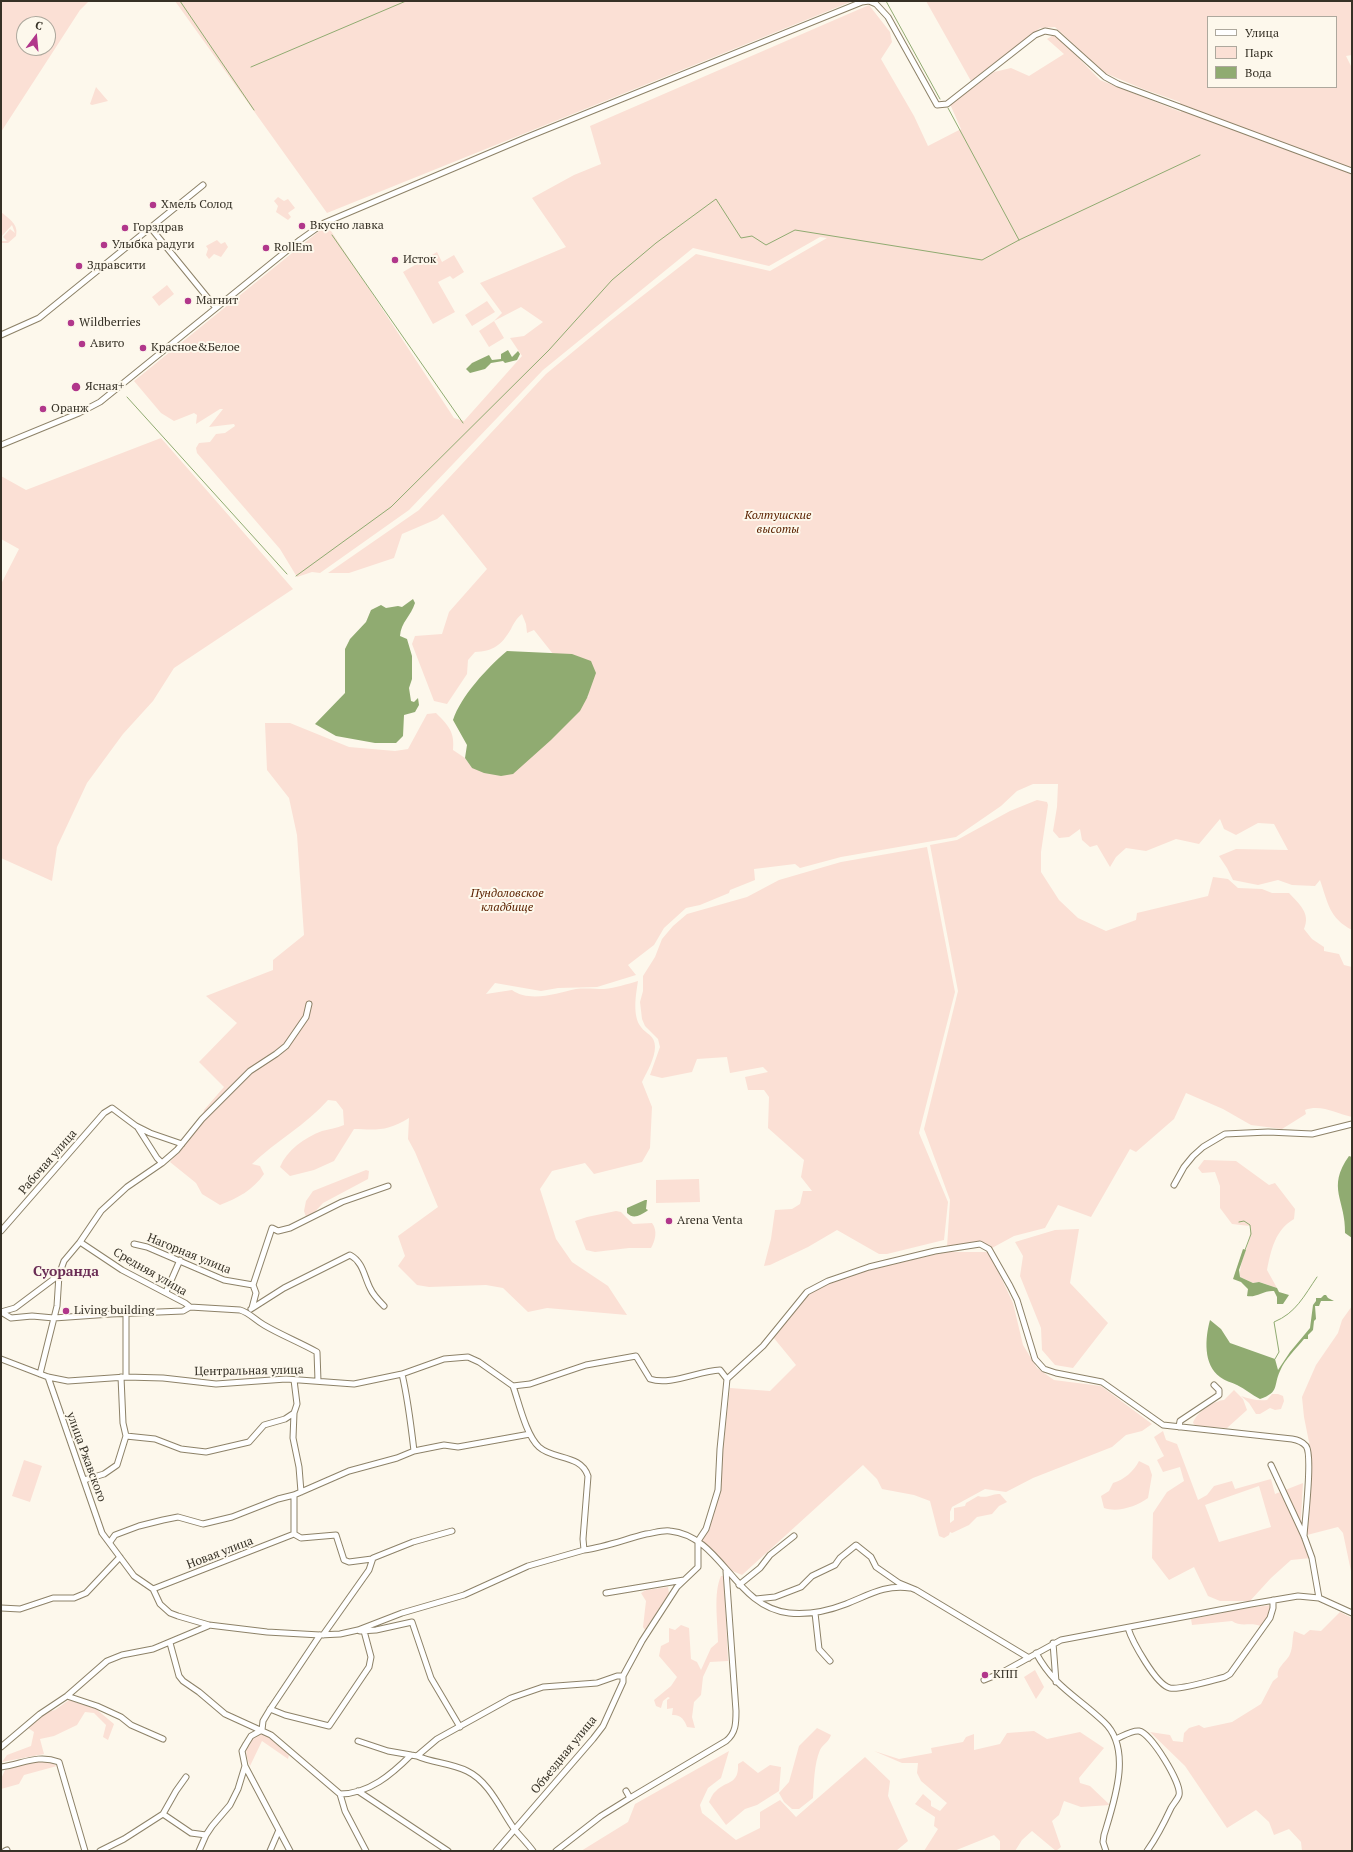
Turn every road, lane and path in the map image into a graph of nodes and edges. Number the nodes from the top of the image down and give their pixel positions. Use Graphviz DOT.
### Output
graph roads {
  1 [pos="1352,171"];
  2 [pos="203,185"];
  3 [pos="150,227"];
  4 [pos="216,308"];
  5 [pos="1,335"];
  6 [pos="1,445"];
  7 [pos="309,1004"];
  8 [pos="1352,1124"];
  9 [pos="136,1126"];
  10 [pos="182,1144"];
  11 [pos="162,1163"];
  12 [pos="1174,1185"];
  13 [pos="388,1186"];
  14 [pos="1,1231"];
  15 [pos="80,1242"];
  16 [pos="134,1244"];
  17 [pos="180,1260"];
  18 [pos="59,1275"];
  19 [pos="253,1285"];
  20 [pos="166,1292"];
  21 [pos="384,1306"];
  22 [pos="190,1307"];
  23 [pos="250,1311"];
  24 [pos="1,1312"];
  25 [pos="126,1314"];
  26 [pos="54,1318"];
  27 [pos="1,1359"];
  28 [pos="40,1374"];
  29 [pos="402,1374"];
  30 [pos="48,1377"];
  31 [pos="123,1377"];
  32 [pos="727,1378"];
  33 [pos="294,1380"];
  34 [pos="318,1381"];
  35 [pos="1214,1385"];
  36 [pos="513,1386"];
  37 [pos="294,1413"];
  38 [pos="1179,1427"];
  39 [pos="530,1434"];
  40 [pos="126,1436"];
  41 [pos="414,1451"];
  42 [pos="1271,1465"];
  43 [pos="84,1480"];
  44 [pos="301,1492"];
  45 [pos="294,1496"];
  46 [pos="452,1531"];
  47 [pos="294,1534"];
  48 [pos="794,1536"];
  49 [pos="1304,1536"];
  50 [pos="698,1541"];
  51 [pos="110,1542"];
  52 [pos="584,1550"];
  53 [pos="120,1557"];
  54 [pos="372,1559"];
  55 [pos="726,1570"];
  56 [pos="685,1580"];
  57 [pos="739,1585"];
  58 [pos="910,1588"];
  59 [pos="153,1590"];
  60 [pos="606,1593"];
  61 [pos="1319,1598"];
  62 [pos="756,1599"];
  63 [pos="1273,1600"];
  64 [pos="1,1608"];
  65 [pos="815,1613"];
  66 [pos="1352,1613"];
  67 [pos="209,1626"];
  68 [pos="1128,1628"];
  69 [pos="358,1630"];
  70 [pos="364,1631"];
  71 [pos="322,1635"];
  72 [pos="170,1643"];
  73 [pos="1054,1643"];
  74 [pos="1036,1653"];
  75 [pos="1030,1658"];
  76 [pos="830,1661"];
  77 [pos="623,1676"];
  78 [pos="984,1680"];
  79 [pos="1056,1682"];
  80 [pos="67,1696"];
  81 [pos="270,1709"];
  82 [pos="460,1727"];
  83 [pos="262,1730"];
  84 [pos="163,1738"];
  85 [pos="1116,1739"];
  86 [pos="358,1741"];
  87 [pos="1,1747"];
  88 [pos="411,1755"];
  89 [pos="417,1756"];
  90 [pos="245,1766"];
  91 [pos="1,1767"];
  92 [pos="186,1777"];
  93 [pos="358,1791"];
  94 [pos="626,1791"];
  95 [pos="340,1794"];
  96 [pos="630,1798"];
  97 [pos="163,1814"];
  98 [pos="279,1830"];
  99 [pos="515,1830"];
  100 [pos="206,1835"];
  101 [pos="85,1851"];
  102 [pos="100,1851"];
  103 [pos="199,1851"];
  104 [pos="270,1851"];
  105 [pos="290,1851"];
  106 [pos="366,1851"];
  107 [pos="448,1851"];
  108 [pos="496,1851"];
  109 [pos="533,1851"];
  110 [pos="556,1851"];
  111 [pos="1106,1851"];
  112 [pos="1147,1851"];
  1 -- 4 [label="street"];
  2 -- 3 [label="street"];
  3 -- 4 [label="street"];
  3 -- 5 [label="street"];
  4 -- 6 [label="street"];
  7 -- 10 [label="street"];
  8 -- 12 [label="street"];
  9 -- 10 [label="street"];
  9 -- 11 [label="street"];
  9 -- 14 [label="street, Рабочая улица"];
  10 -- 11 [label="street"];
  11 -- 15 [label="street"];
  13 -- 19 [label="street"];
  15 -- 18 [label="street"];
  15 -- 20 [label="street, Средняя улица"];
  16 -- 17 [label="street, Нагорная улица"];
  17 -- 19 [label="street, Нагорная улица"];
  17 -- 20 [label="street"];
  18 -- 24 [label="street"];
  18 -- 26 [label="street"];
  19 -- 23 [label="street"];
  20 -- 22 [label="street, Средняя улица"];
  21 -- 23 [label="street"];
  22 -- 23 [label="street"];
  22 -- 25 [label="street"];
  23 -- 34 [label="street"];
  24 -- 26 [label="street"];
  25 -- 26 [label="street"];
  25 -- 31 [label="street"];
  26 -- 28 [label="street"];
  27 -- 28 [label="street, Центральная улица"];
  28 -- 30 [label="street, Центральная улица"];
  29 -- 34 [label="street, Центральная улица"];
  29 -- 36 [label="street, Центральная улица"];
  29 -- 41 [label="street"];
  30 -- 31 [label="street, Центральная улица"];
  30 -- 43 [label="street, улица Ржавского"];
  31 -- 33 [label="street, Центральная улица"];
  31 -- 40 [label="street"];
  32 -- 36 [label="street"];
  32 -- 38 [label="street"];
  32 -- 50 [label="street"];
  33 -- 34 [label="street, Центральная улица"];
  33 -- 37 [label="street"];
  35 -- 38 [label="street"];
  36 -- 39 [label="street"];
  37 -- 40 [label="street"];
  37 -- 44 [label="street"];
  38 -- 49 [label="street"];
  39 -- 41 [label="street"];
  39 -- 52 [label="street"];
  40 -- 43 [label="street"];
  41 -- 44 [label="street"];
  42 -- 49 [label="street"];
  43 -- 51 [label="street, улица Ржавского"];
  44 -- 45 [label="street"];
  45 -- 47 [label="street"];
  45 -- 51 [label="street"];
  46 -- 54 [label="street"];
  47 -- 54 [label="street"];
  47 -- 59 [label="street, Новая улица"];
  48 -- 57 [label="street"];
  49 -- 61 [label="street"];
  50 -- 52 [label="street"];
  50 -- 55 [label="street"];
  50 -- 56 [label="street, Объездная улица"];
  51 -- 53 [label="street, улица Ржавского"];
  52 -- 69 [label="street"];
  53 -- 59 [label="street, улица Ржавского"];
  53 -- 64 [label="street"];
  54 -- 71 [label="street"];
  55 -- 57 [label="street"];
  55 -- 96 [label="street"];
  56 -- 60 [label="street"];
  56 -- 77 [label="street, Объездная улица"];
  57 -- 62 [label="street"];
  58 -- 62 [label="street"];
  58 -- 65 [label="street"];
  58 -- 75 [label="street"];
  59 -- 67 [label="street"];
  61 -- 63 [label="street"];
  61 -- 66 [label="street"];
  62 -- 65 [label="street"];
  63 -- 68 [label="street"];
  63 -- 68 [label="street"];
  65 -- 76 [label="street"];
  67 -- 71 [label="street"];
  67 -- 72 [label="street"];
  68 -- 73 [label="street"];
  69 -- 70 [label="street"];
  69 -- 71 [label="street"];
  70 -- 81 [label="street"];
  70 -- 82 [label="street"];
  71 -- 81 [label="street"];
  72 -- 80 [label="street"];
  72 -- 83 [label="street"];
  73 -- 74 [label="street"];
  73 -- 79 [label="street"];
  74 -- 75 [label="street"];
  74 -- 79 [label="street"];
  75 -- 78 [label="street"];
  77 -- 82 [label="street"];
  77 -- 99 [label="street, Объездная улица"];
  79 -- 85 [label="street"];
  80 -- 84 [label="street"];
  80 -- 87 [label="street"];
  81 -- 83 [label="street"];
  82 -- 89 [label="street"];
  83 -- 90 [label="street"];
  83 -- 95 [label="street"];
  85 -- 111 [label="street"];
  85 -- 112 [label="street"];
  86 -- 88 [label="street"];
  88 -- 89 [label="street"];
  88 -- 93 [label="street"];
  89 -- 99 [label="street"];
  90 -- 98 [label="street"];
  90 -- 100 [label="street"];
  91 -- 101 [label="street"];
  92 -- 97 [label="street"];
  93 -- 95 [label="street"];
  93 -- 107 [label="street"];
  94 -- 96 [label="street"];
  95 -- 106 [label="street"];
  96 -- 110 [label="street"];
  97 -- 100 [label="street"];
  97 -- 102 [label="street"];
  98 -- 104 [label="street"];
  98 -- 105 [label="street"];
  99 -- 108 [label="street, Объездная улица"];
  99 -- 109 [label="street"];
  100 -- 103 [label="street"];
}
